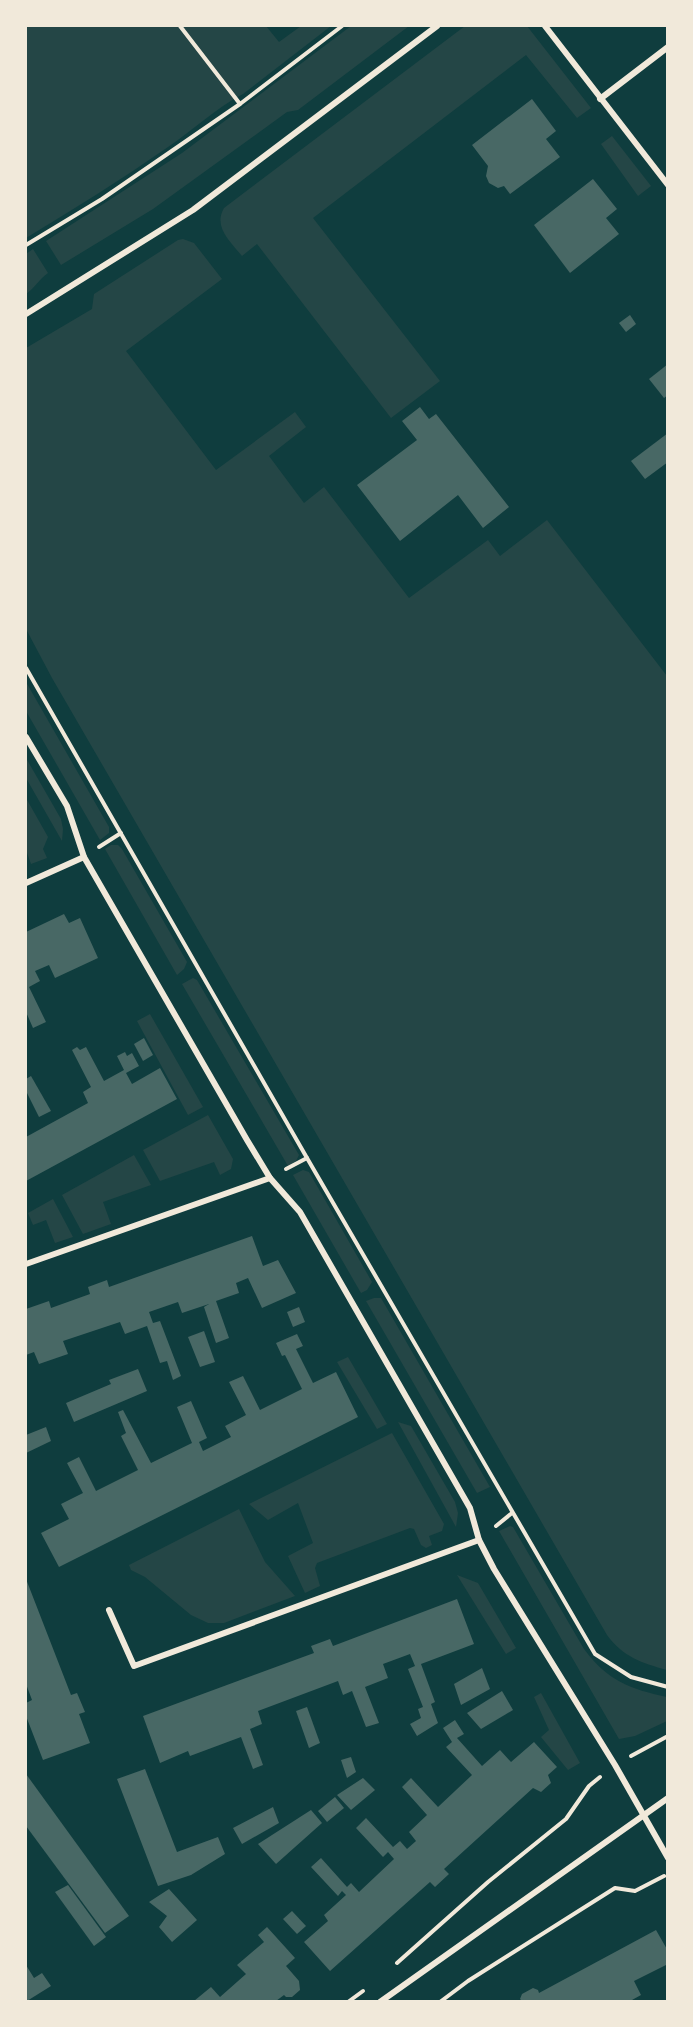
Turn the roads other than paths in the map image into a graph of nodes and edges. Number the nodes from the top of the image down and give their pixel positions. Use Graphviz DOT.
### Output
graph roads {
  1 [pos="437,26"];
  2 [pos="545,26"];
  3 [pos="668,47"];
  4 [pos="600,99"];
  5 [pos="668,185"];
  6 [pos="26,314"];
  7 [pos="26,737"];
  8 [pos="84,857"];
  9 [pos="26,883"];
  10 [pos="270,1178"];
  11 [pos="26,1264"];
  12 [pos="479,1540"];
  13 [pos="109,1610"];
  14 [pos="668,1798"];
  15 [pos="643,1815"];
  16 [pos="668,1858"];
  17 [pos="380,2001"];
  1 -- 6 [label="street"];
  2 -- 4 [label="street"];
  3 -- 4 [label="street"];
  4 -- 5 [label="street"];
  7 -- 8 [label="street"];
  8 -- 9 [label="street"];
  8 -- 10 [label="street"];
  10 -- 11 [label="street"];
  10 -- 12 [label="street"];
  12 -- 13 [label="street"];
  12 -- 15 [label="street"];
  14 -- 15 [label="street"];
  15 -- 16 [label="street"];
  15 -- 17 [label="street"];
}
